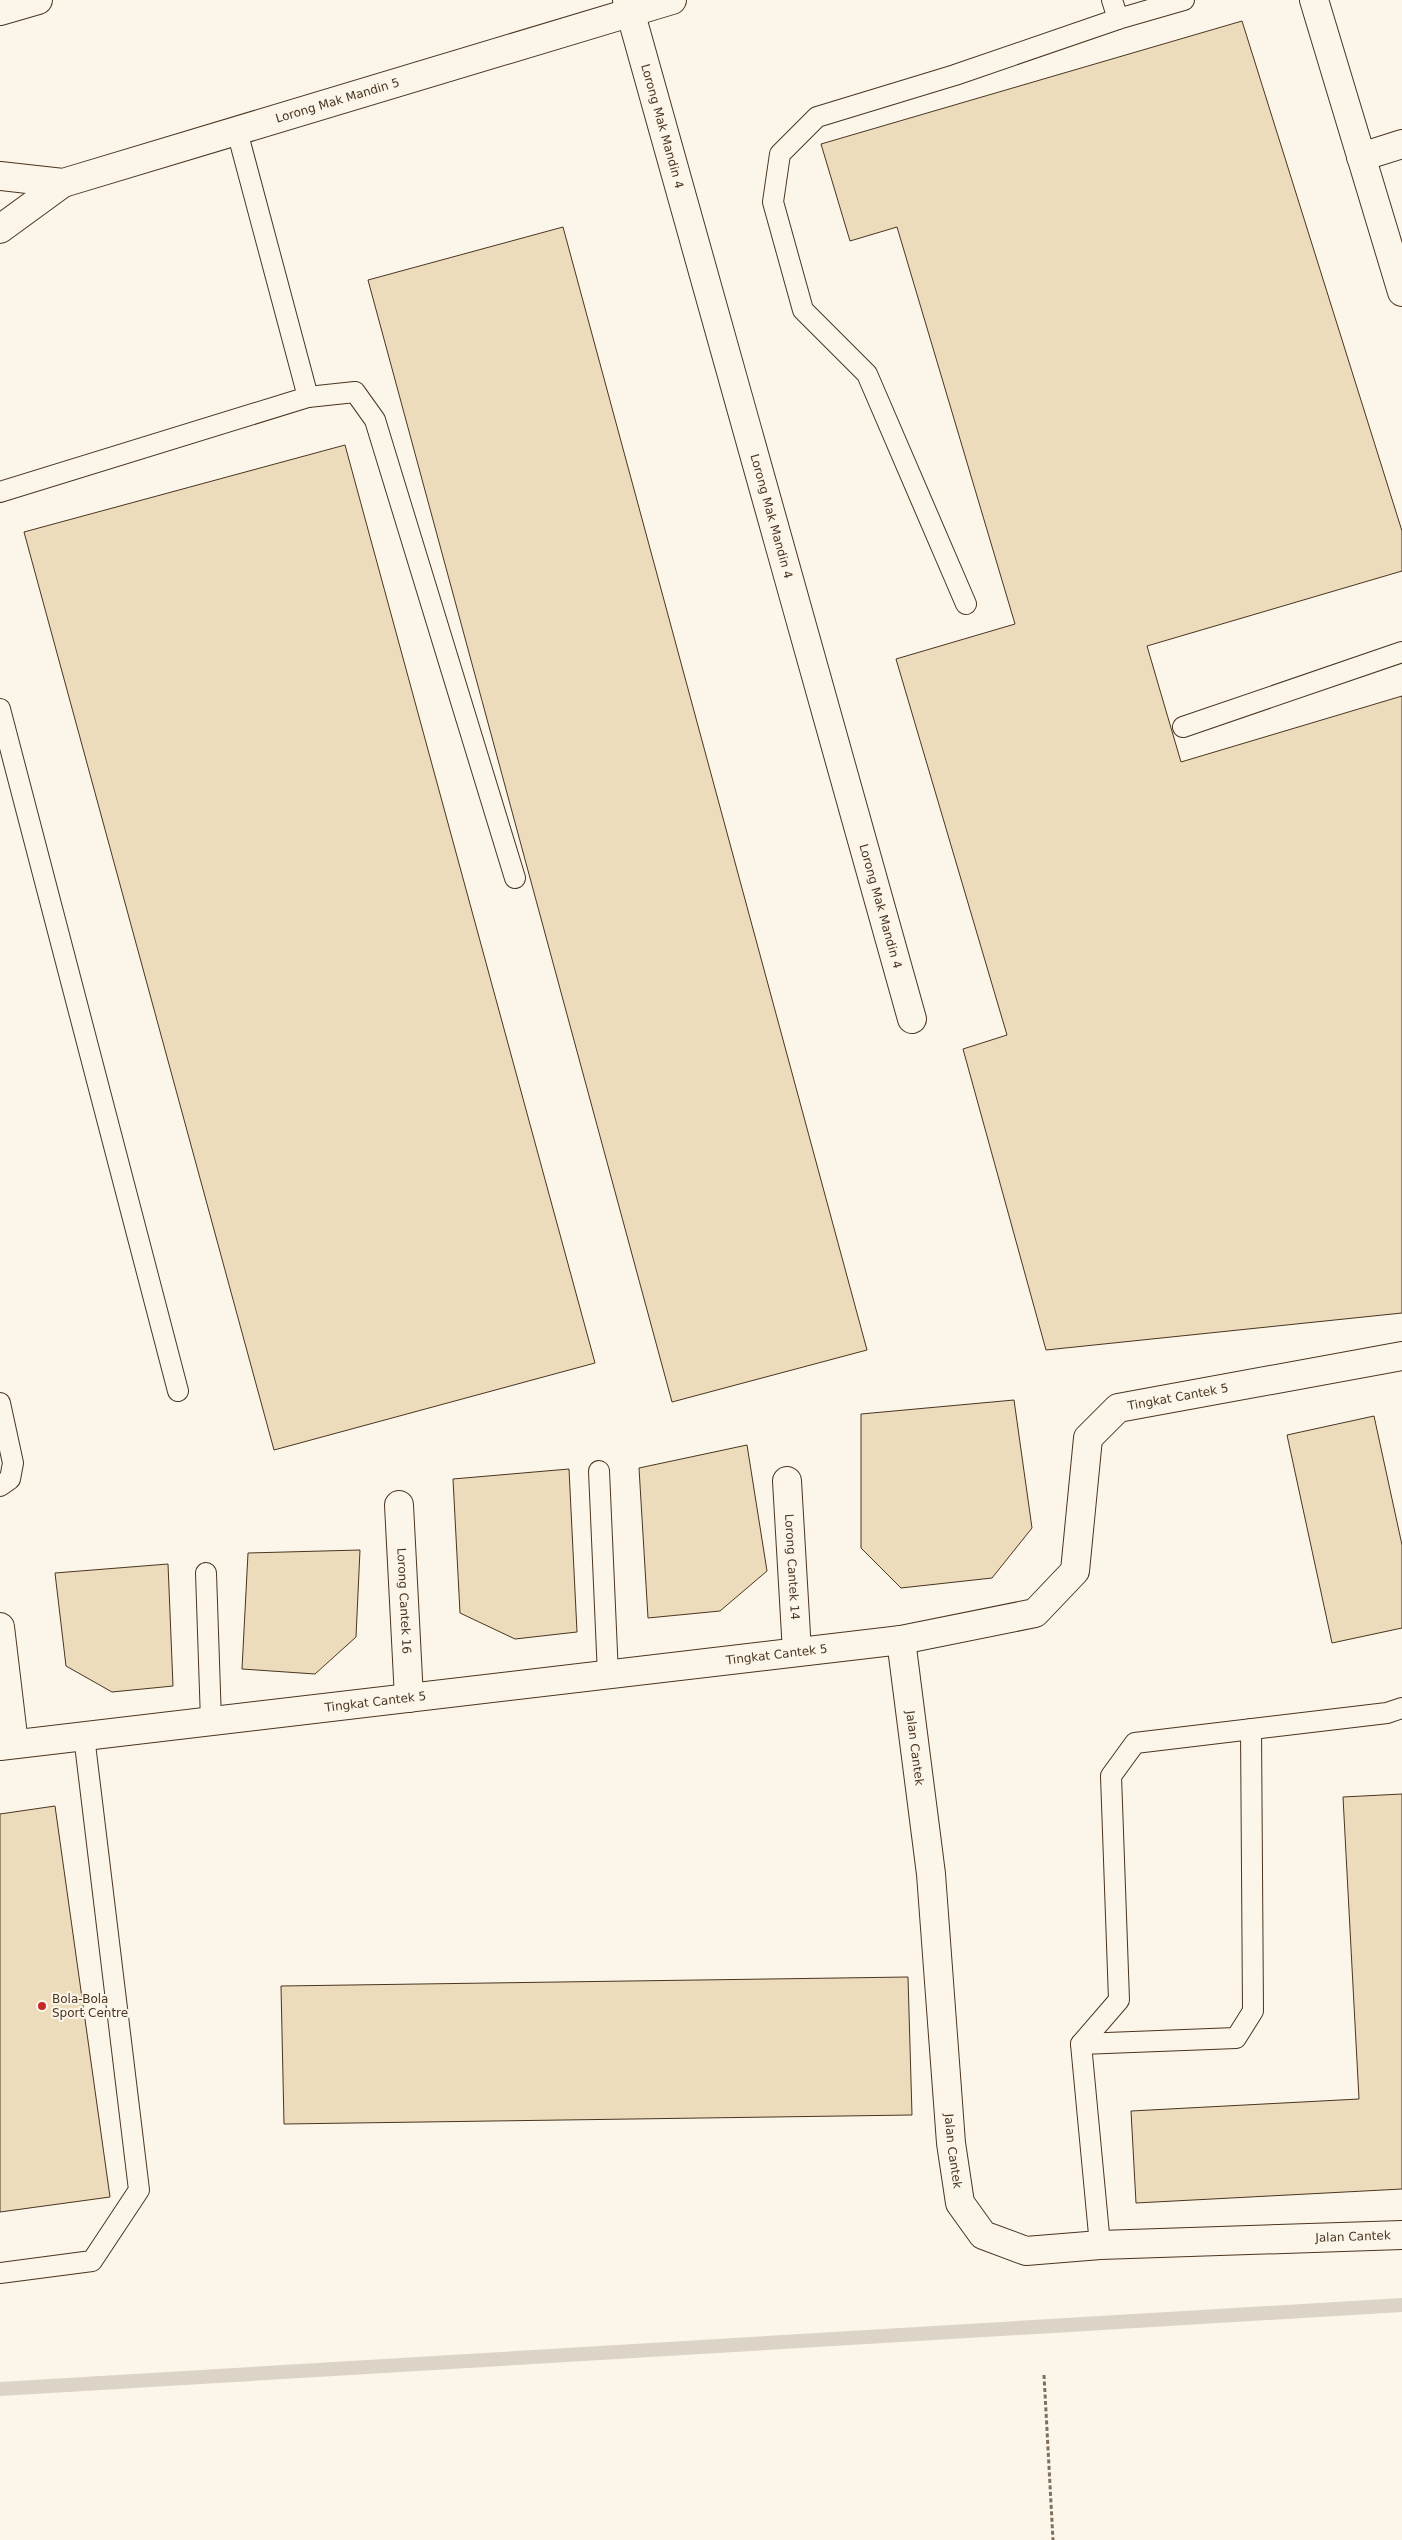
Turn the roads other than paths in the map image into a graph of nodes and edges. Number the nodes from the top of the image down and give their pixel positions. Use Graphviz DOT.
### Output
graph roads {
  1 [pos="38,0"];
  2 [pos="672,0"];
  3 [pos="1184,0"];
  4 [pos="1314,0"];
  5 [pos="629,6"];
  6 [pos="1115,9"];
  7 [pos="0,11"];
  8 [pos="237,131"];
  9 [pos="1402,144"];
  10 [pos="1361,157"];
  11 [pos="0,176"];
  12 [pos="63,183"];
  13 [pos="0,229"];
  14 [pos="1402,292"];
  15 [pos="308,397"];
  16 [pos="0,492"];
  17 [pos="966,604"];
  18 [pos="1402,652"];
  19 [pos="0,710"];
  20 [pos="1183,727"];
  21 [pos="515,878"];
  22 [pos="912,1019"];
  23 [pos="1402,1356"];
  24 [pos="178,1392"];
  25 [pos="0,1402"];
  26 [pos="599,1471"];
  27 [pos="787,1481"];
  28 [pos="0,1486"];
  29 [pos="399,1505"];
  30 [pos="206,1573"];
  31 [pos="0,1627"];
  32 [pos="901,1640"];
  33 [pos="797,1652"];
  34 [pos="608,1675"];
  35 [pos="409,1698"];
  36 [pos="1402,1708"];
  37 [pos="211,1721"];
  38 [pos="1250,1729"];
  39 [pos="84,1736"];
  40 [pos="7,1745"];
  41 [pos="1081,2044"];
  42 [pos="1402,2235"];
  43 [pos="1100,2244"];
  44 [pos="0,2273"];
  1 -- 7 [label="street"];
  2 -- 5 [label="street, Lorong Mak Mandin 5"];
  3 -- 6 [label="lane"];
  4 -- 10 [label="street"];
  5 -- 8 [label="street, Lorong Mak Mandin 5"];
  5 -- 22 [label="street, Lorong Mak Mandin 4"];
  6 -- 17 [label="lane"];
  8 -- 12 [label="street, Lorong Mak Mandin 5"];
  8 -- 15 [label="lane"];
  9 -- 10 [label="street"];
  10 -- 14 [label="street"];
  11 -- 12 [label="street, Lorong Mak Mandin 5"];
  12 -- 13 [label="street"];
  15 -- 16 [label="lane"];
  15 -- 21 [label="lane"];
  18 -- 20 [label="lane"];
  19 -- 24 [label="lane"];
  23 -- 32 [label="street, Tingkat Cantek 5"];
  25 -- 28 [label="lane"];
  26 -- 34 [label="lane"];
  27 -- 33 [label="street, Lorong Cantek 14"];
  29 -- 35 [label="street, Lorong Cantek 16"];
  30 -- 37 [label="lane"];
  31 -- 40 [label="street"];
  32 -- 33 [label="street, Tingkat Cantek 5"];
  32 -- 43 [label="street, Jalan Cantek"];
  33 -- 34 [label="street, Tingkat Cantek 5"];
  34 -- 35 [label="street, Tingkat Cantek 5"];
  35 -- 37 [label="street, Tingkat Cantek 5"];
  36 -- 38 [label="lane"];
  37 -- 39 [label="street, Tingkat Cantek 5"];
  38 -- 41 [label="lane"];
  38 -- 41 [label="lane"];
  39 -- 40 [label="street, Tingkat Cantek 5"];
  39 -- 44 [label="lane"];
  41 -- 43 [label="lane"];
  42 -- 43 [label="street, Jalan Cantek"];
}
